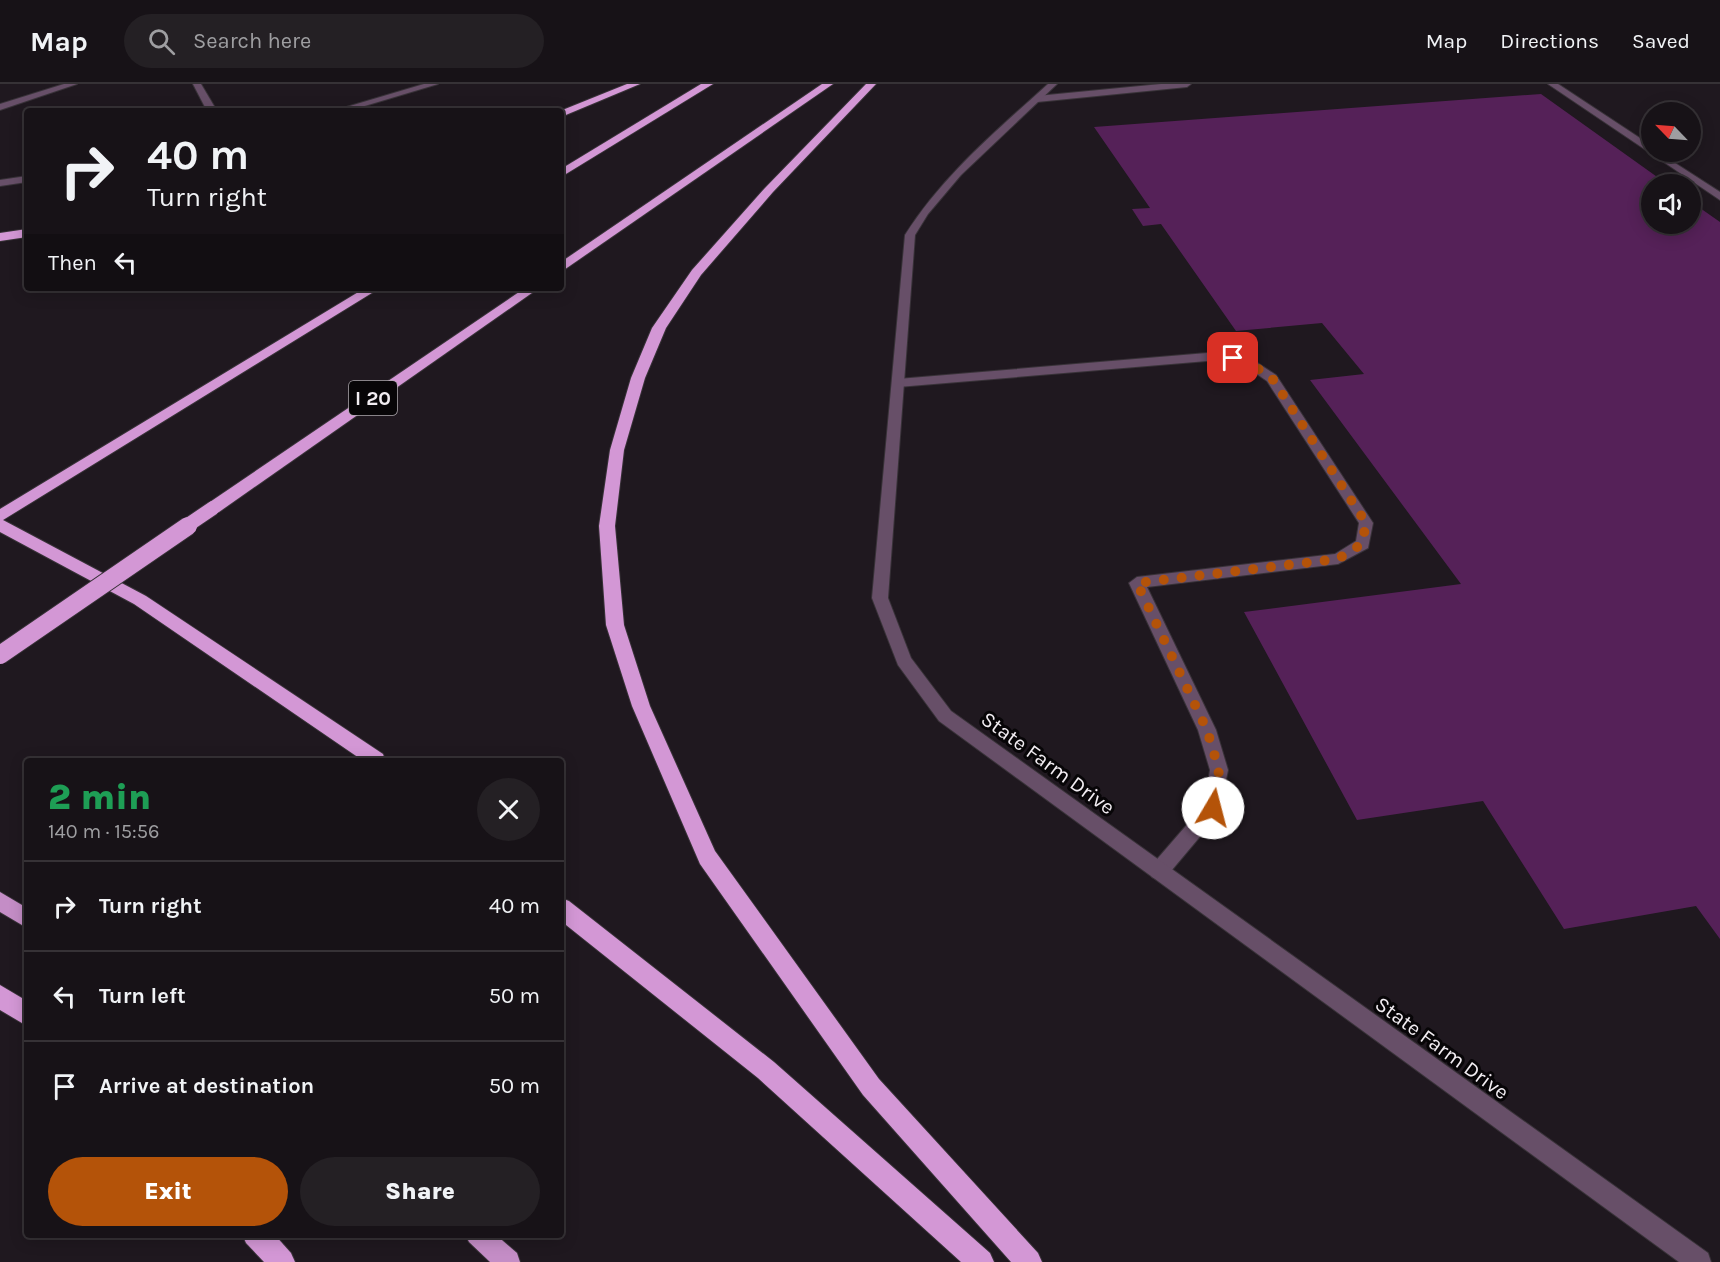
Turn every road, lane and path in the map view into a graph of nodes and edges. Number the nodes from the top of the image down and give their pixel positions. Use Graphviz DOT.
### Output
graph roads {
  1 [pos="87,84"];
  2 [pos="196,84"];
  3 [pos="434,84"];
  4 [pos="635,84"];
  5 [pos="708,84"];
  6 [pos="828,84"];
  7 [pos="871,84"];
  8 [pos="1053,84"];
  9 [pos="1187,84"];
  10 [pos="1552,84"];
  11 [pos="69,86"];
  12 [pos="1130,87"];
  13 [pos="1037,99"];
  14 [pos="0,107"];
  15 [pos="210,108"];
  16 [pos="349,108"];
  17 [pos="564,113"];
  18 [pos="1641,144"];
  19 [pos="1668,162"];
  20 [pos="564,172"];
  21 [pos="24,179"];
  22 [pos="0,183"];
  23 [pos="1720,197"];
  24 [pos="24,233"];
  25 [pos="0,237"];
  26 [pos="564,266"];
  27 [pos="369,291"];
  28 [pos="528,291"];
  29 [pos="898,383"];
  30 [pos="0,516"];
  31 [pos="0,525"];
  32 [pos="0,655"];
  33 [pos="373,758"];
  34 [pos="1159,870"];
  35 [pos="0,901"];
  36 [pos="564,910"];
  37 [pos="24,917"];
  38 [pos="0,996"];
  39 [pos="24,1013"];
  40 [pos="259,1238"];
  41 [pos="481,1238"];
  42 [pos="282,1262"];
  43 [pos="508,1262"];
  44 [pos="981,1262"];
  45 [pos="1029,1262"];
  46 [pos="1699,1262"];
  1 -- 11 [label="street"];
  2 -- 15 [label="street"];
  3 -- 16 [label="street"];
  4 -- 17 [label="highway"];
  5 -- 20 [label="highway"];
  6 -- 26 [label="highway"];
  7 -- 45 [label="highway"];
  8 -- 13 [label="street, State Farm Drive"];
  9 -- 12 [label="street"];
  10 -- 18 [label="street"];
  11 -- 14 [label="street"];
  12 -- 13 [label="street"];
  13 -- 29 [label="street, State Farm Drive"];
  19 -- 23 [label="street"];
  21 -- 22 [label="street"];
  24 -- 25 [label="highway"];
  27 -- 30 [label="highway"];
  28 -- 32 [label="highway, I 20, bridge"];
  29 -- 34 [label="street, State Farm Drive"];
  29 -- 34 [label="street"];
  31 -- 33 [label="highway"];
  34 -- 46 [label="street, State Farm Drive"];
  35 -- 37 [label="highway"];
  36 -- 44 [label="highway"];
  38 -- 39 [label="highway"];
  40 -- 42 [label="highway"];
  41 -- 43 [label="highway"];
}
